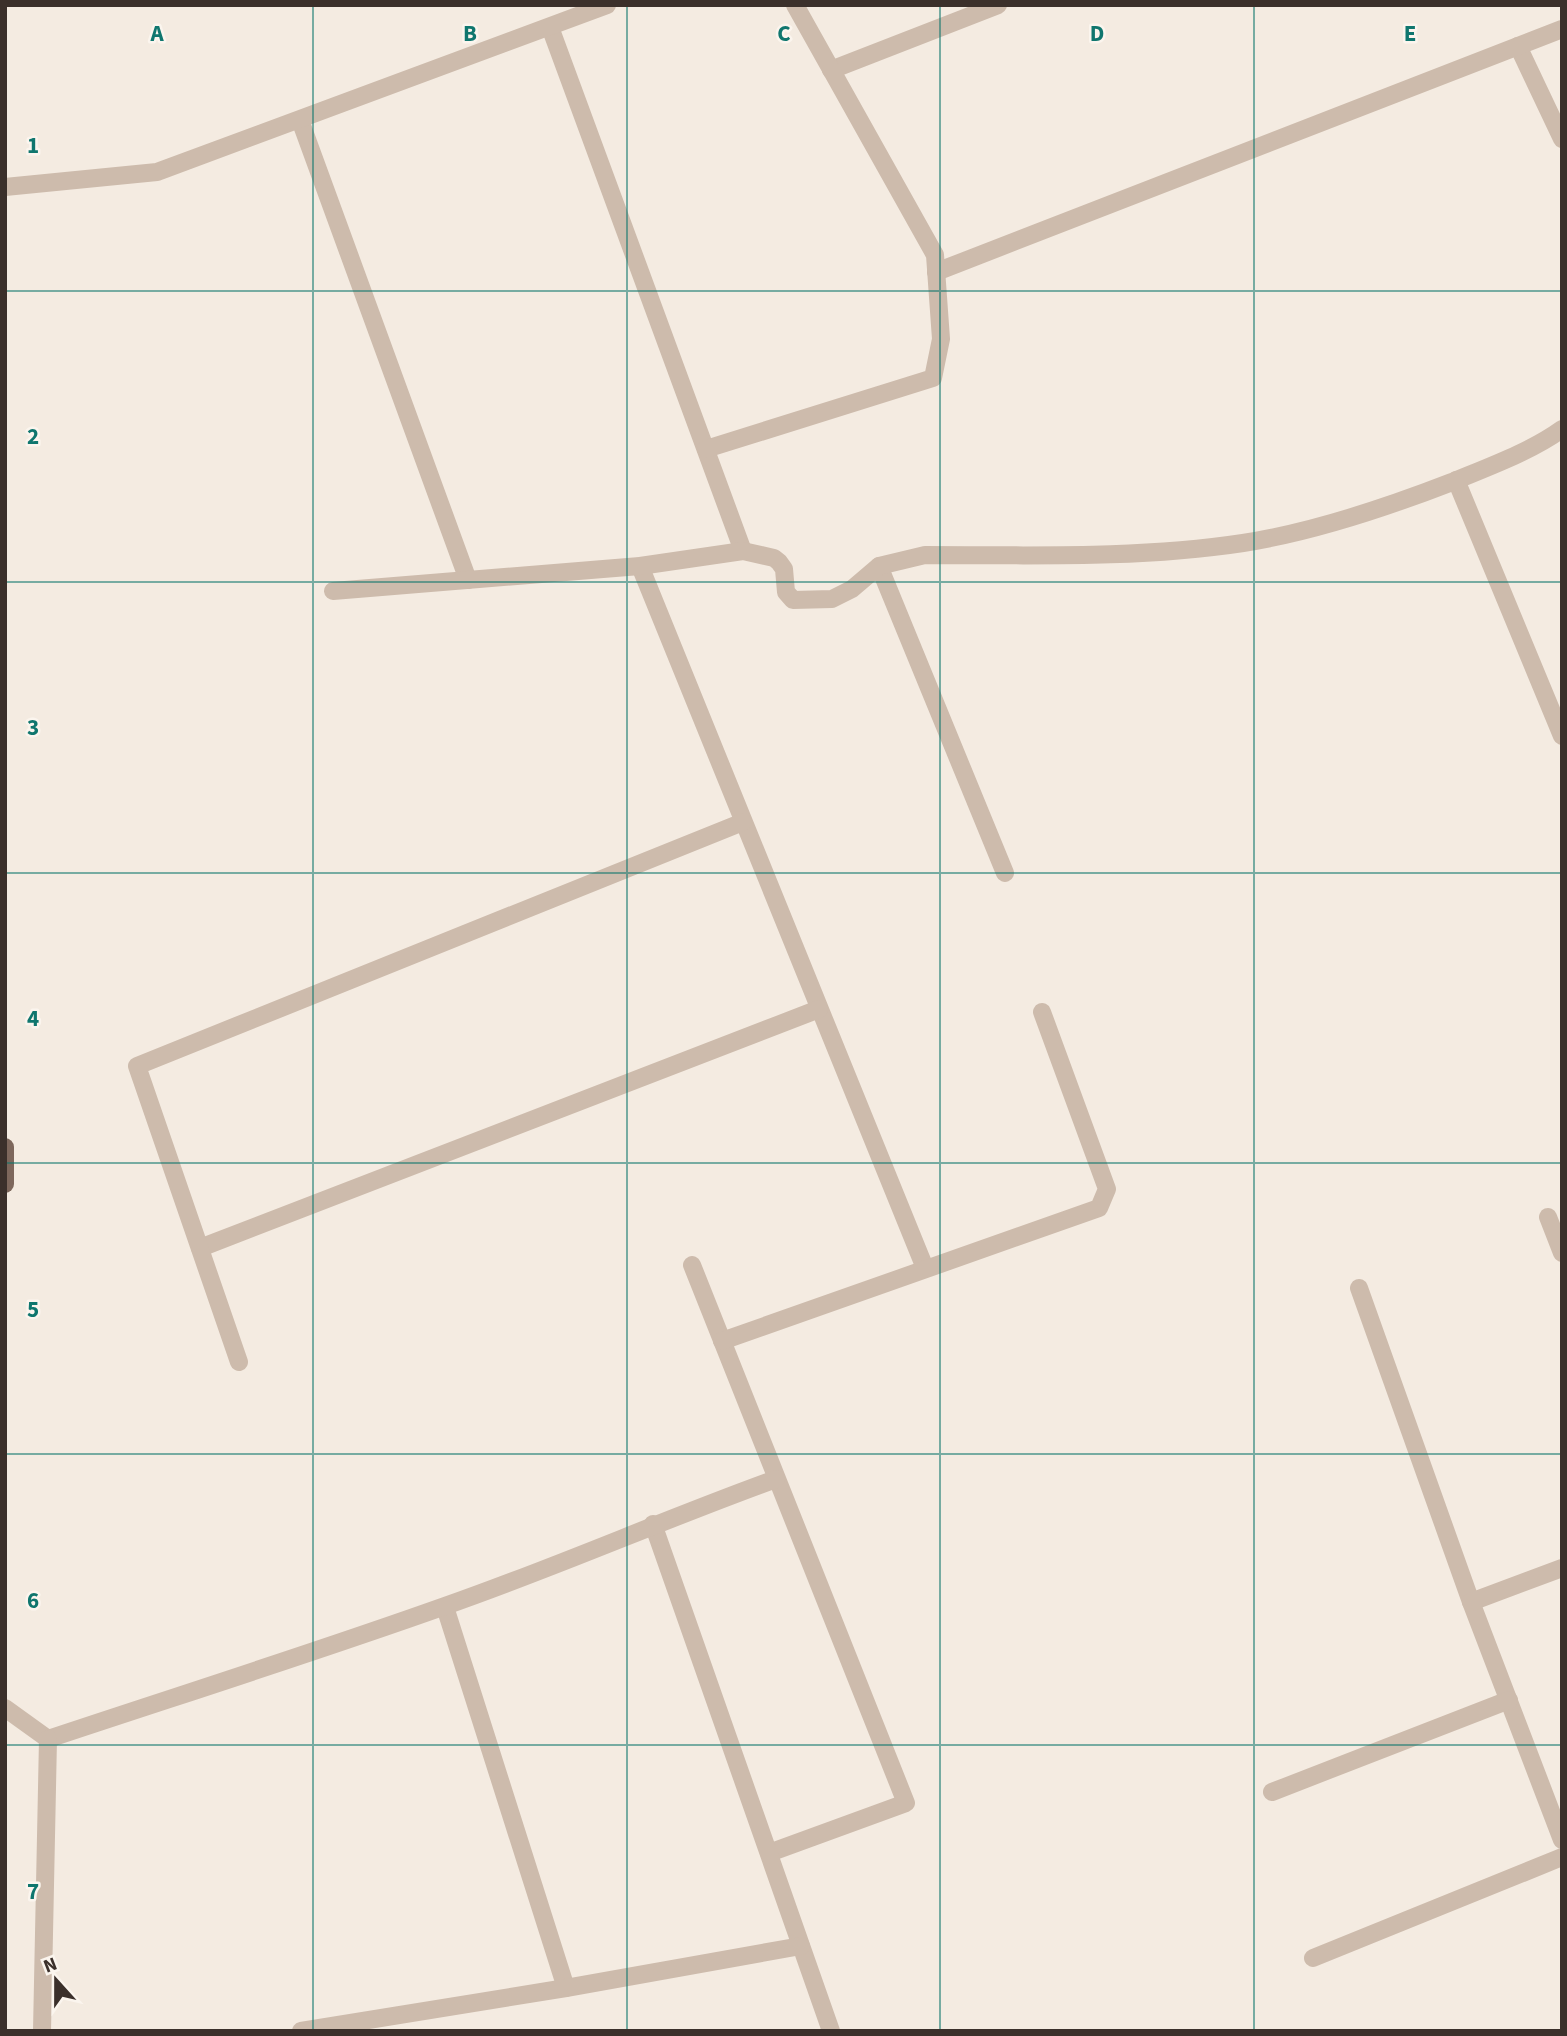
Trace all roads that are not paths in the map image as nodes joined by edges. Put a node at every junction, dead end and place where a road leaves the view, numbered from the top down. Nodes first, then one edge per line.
1 (607, 5) edge
2 (794, 5) edge
3 (998, 5) edge
4 (551, 27) junction
5 (1562, 29) edge
6 (1518, 46) junction
7 (831, 70) junction
8 (300, 120) junction
9 (1562, 139) edge
10 (5, 187) edge
11 (936, 272) junction
12 (1562, 429) edge
13 (706, 449) junction
14 (1456, 480) junction
15 (743, 551) junction
16 (639, 566) junction
17 (879, 566) junction
18 (468, 580) junction
19 (333, 591) dead end
20 (1562, 736) edge
21 (743, 822) junction
22 (1005, 873) dead end
23 (819, 1009) junction
24 (1042, 1012) dead end
25 (5, 1147) edge
26 (5, 1181) edge
27 (1548, 1217) dead end
28 (200, 1248) junction
29 (1562, 1253) edge
30 (692, 1265) dead end
31 (925, 1268) junction
32 (1359, 1287) dead end
33 (722, 1341) junction
34 (239, 1362) dead end
35 (776, 1479) junction
36 (653, 1524) junction
37 (1562, 1568) edge
38 (1471, 1602) junction
39 (445, 1606) junction
40 (1509, 1700) junction
41 (5, 1708) edge
42 (48, 1739) junction
43 (1272, 1792) dead end
44 (1562, 1840) edge
45 (769, 1853) junction
46 (1562, 1857) edge
47 (801, 1946) junction
48 (1313, 1958) dead end
49 (566, 1989) junction
50 (42, 2031) edge
51 (301, 2031) edge
52 (831, 2031) edge

1 - 4 street
2 - 7 street
3 - 7 street
4 - 8 street
4 - 13 street
5 - 6 street
6 - 9 street
6 - 11 street
7 - 11 street
8 - 10 street
8 - 18 street
11 - 13 street
12 - 14 street
13 - 15 street
14 - 17 street
14 - 20 street
15 - 16 street
15 - 17 street
16 - 18 street
16 - 21 street
17 - 22 street
18 - 19 street
21 - 23 street
21 - 28 street
23 - 28 street
23 - 31 street
24 - 31 street
25 - 26 main road
27 - 29 street
28 - 34 street
30 - 33 street
31 - 33 street
32 - 38 street
33 - 35 street
35 - 36 street
35 - 45 street
36 - 39 street
36 - 45 street
37 - 38 street
38 - 40 street
39 - 42 street
39 - 49 street
40 - 43 street
40 - 44 street
41 - 42 street
42 - 50 street
45 - 47 street
46 - 48 street
47 - 49 street
47 - 52 street
49 - 51 street

